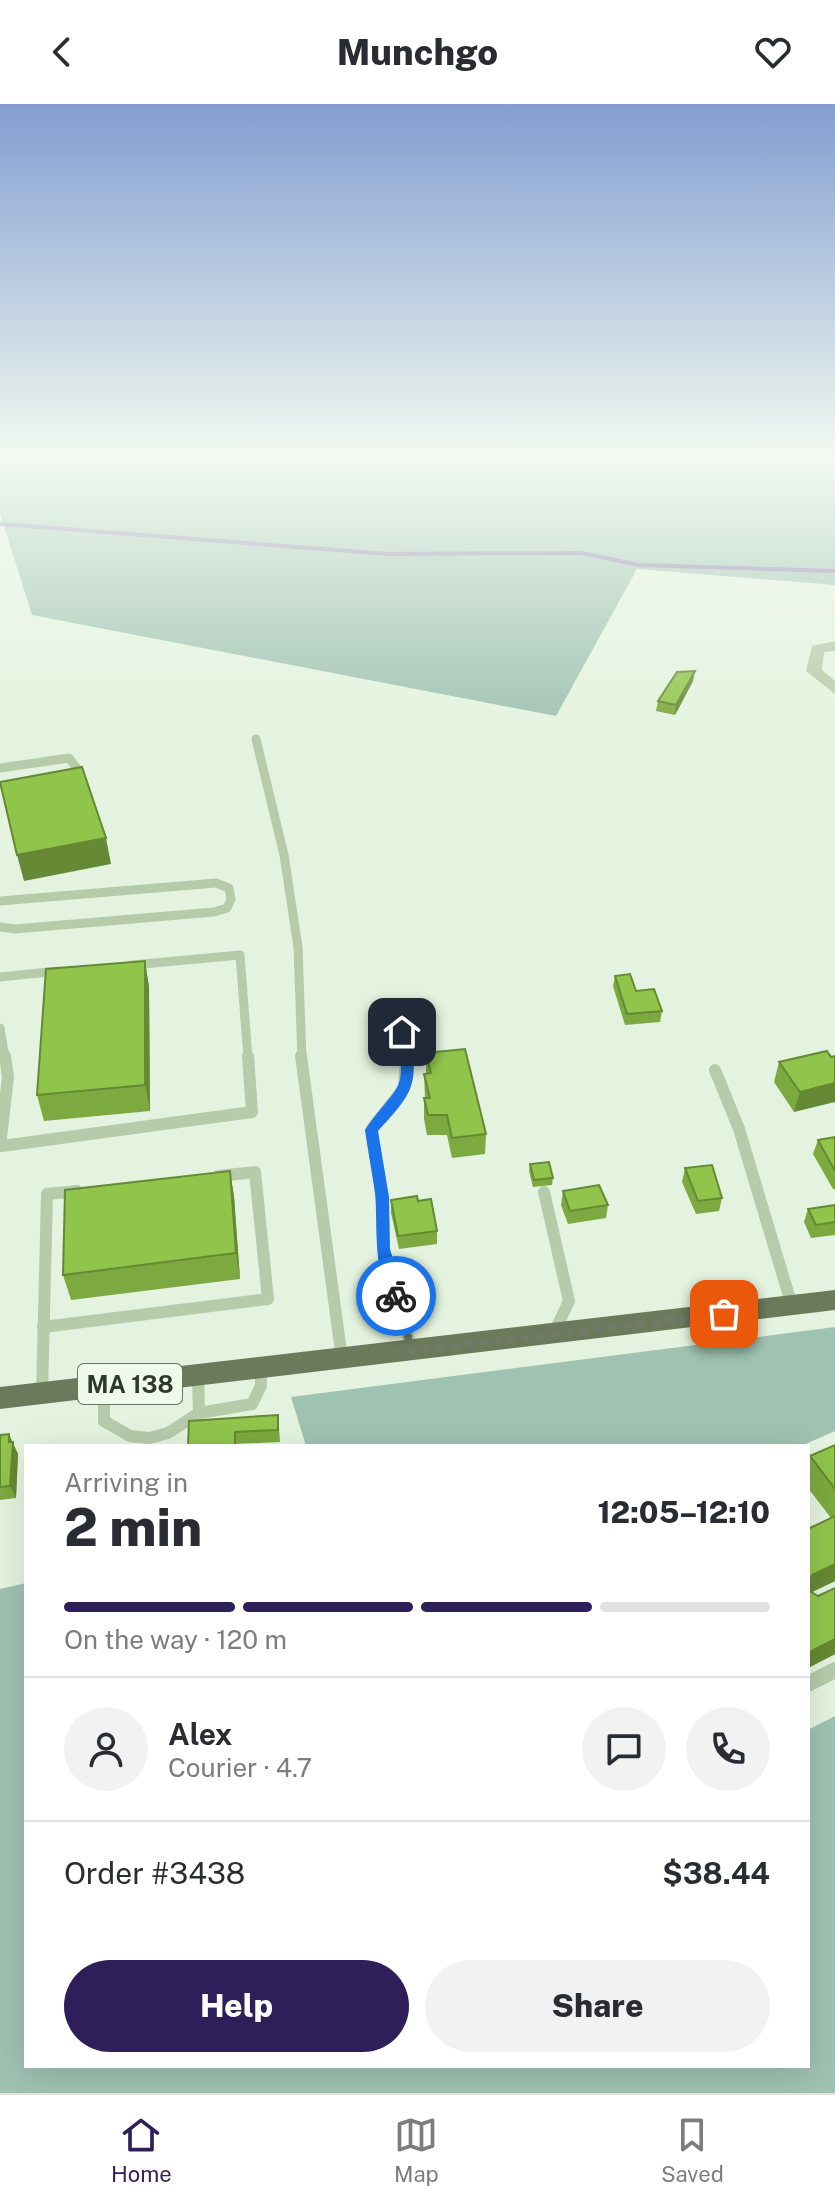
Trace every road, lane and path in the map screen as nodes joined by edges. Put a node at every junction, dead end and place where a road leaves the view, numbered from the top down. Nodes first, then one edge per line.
1 (835, 646) edge
2 (835, 689) edge
3 (256, 739) dead end
4 (0, 768) edge
5 (52, 782) edge
6 (0, 901) edge
7 (0, 927) edge
8 (111, 967) edge
9 (79, 969) edge
10 (0, 977) edge
11 (0, 1028) edge
12 (402, 1032) dead end
13 (715, 1070) dead end
14 (1, 1146) edge
15 (211, 1177) edge
16 (92, 1189) edge
17 (544, 1192) dead end
18 (835, 1300) edge
19 (792, 1306) junction
20 (43, 1327) junction
21 (554, 1334) junction
22 (412, 1351) junction
23 (342, 1359) junction
24 (261, 1369) junction
25 (198, 1376) junction
26 (104, 1387) junction
27 (42, 1393) junction
28 (0, 1398) edge
29 (199, 1413) junction
30 (835, 1670) edge
31 (810, 1683) edge

1 - 2 street
3 - 23 lane
4 - 5 lane
6 - 7 lane
8 - 14 lane
9 - 10 lane
11 - 14 lane
12 - 22 lane
13 - 19 lane
15 - 20 lane
16 - 20 lane
17 - 21 lane
18 - 19 main road, MA 138
19 - 21 main road, MA 138
20 - 27 lane
21 - 22 main road, MA 138
22 - 23 main road, MA 138
23 - 24 main road, MA 138
24 - 25 main road, MA 138
24 - 29 lane
25 - 26 main road, MA 138
25 - 29 lane
26 - 27 main road, MA 138
26 - 29 lane
27 - 28 main road, MA 138
30 - 31 lane

